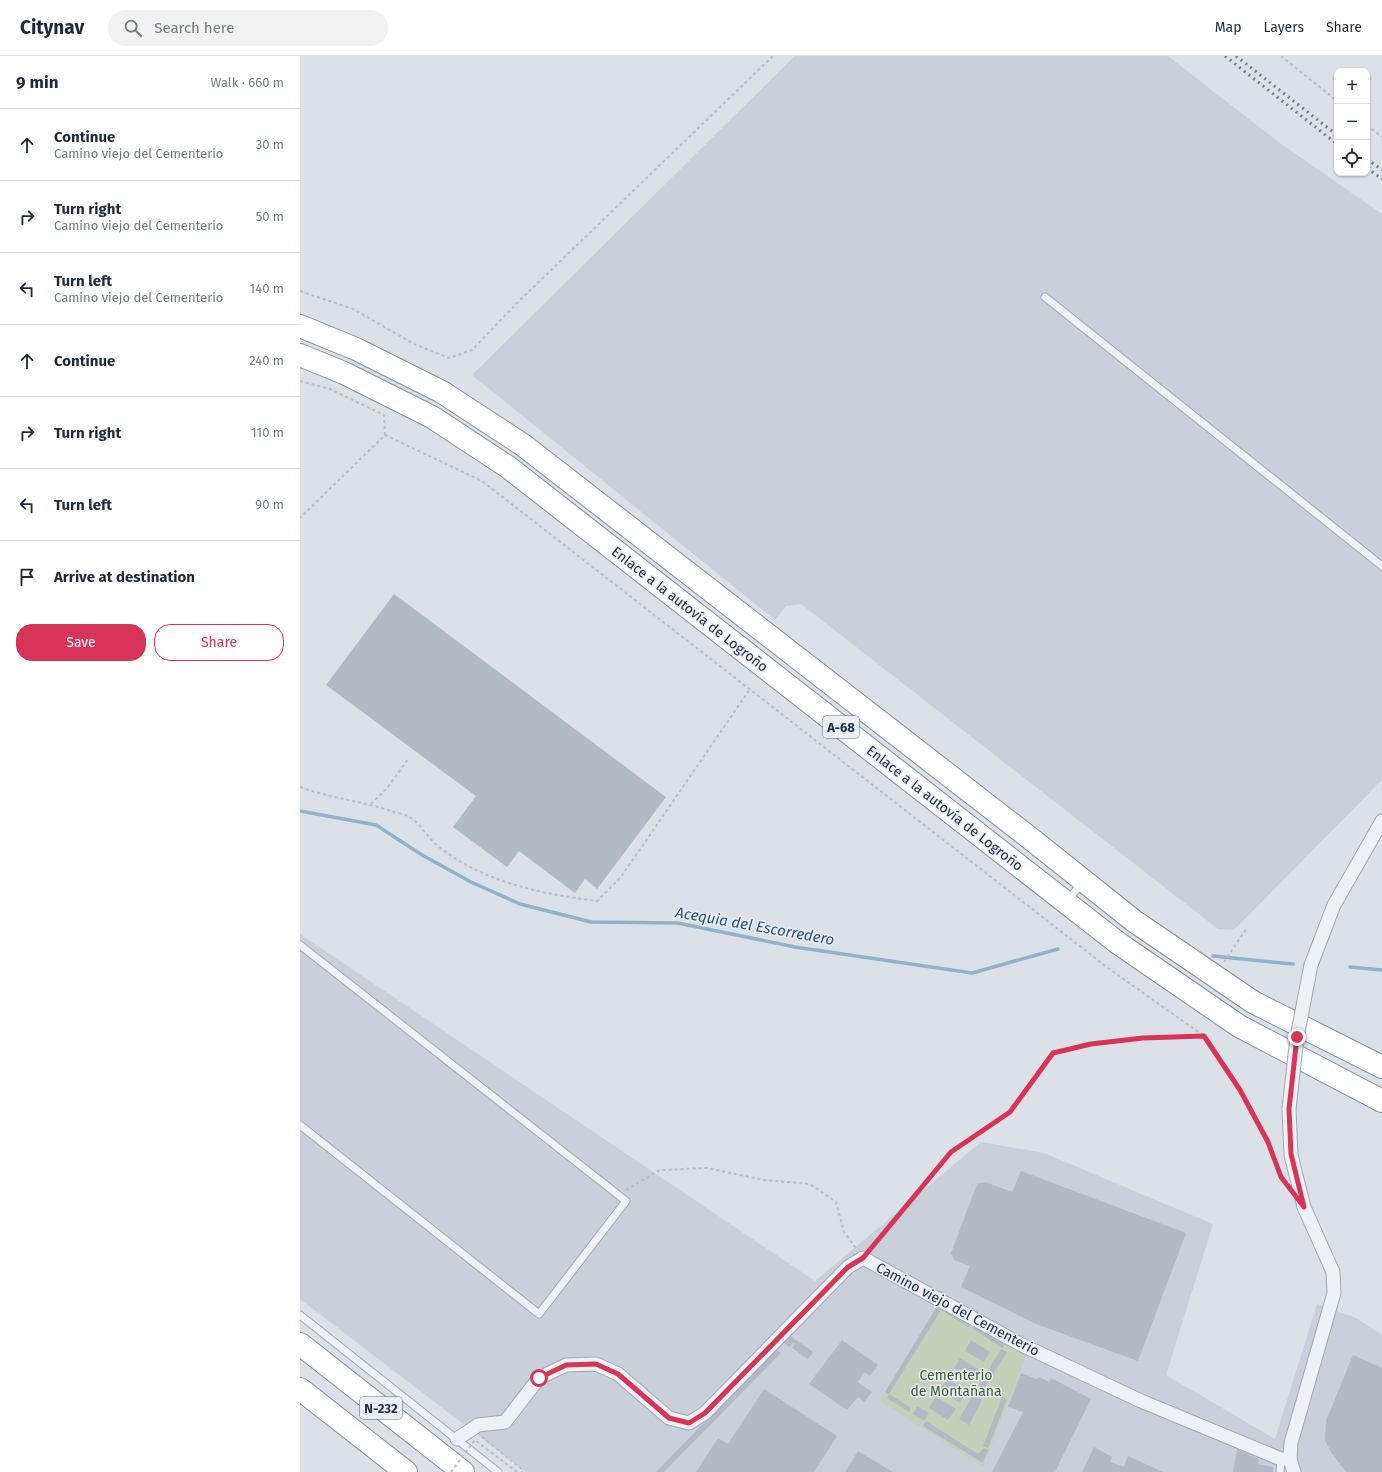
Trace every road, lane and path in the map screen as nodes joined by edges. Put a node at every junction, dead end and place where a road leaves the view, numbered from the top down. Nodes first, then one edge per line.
1 (773, 56) edge
2 (1281, 56) edge
3 (1334, 99) edge
4 (1370, 128) edge
5 (1382, 137) edge
6 (300, 291) edge
7 (1045, 297) dead end
8 (300, 326) edge
9 (300, 355) edge
10 (300, 380) edge
11 (385, 435) junction
12 (300, 518) edge
13 (1382, 566) edge
14 (750, 689) junction
15 (408, 759) dead end
16 (300, 787) edge
17 (371, 804) junction
18 (1382, 821) edge
19 (1084, 881) junction
20 (1066, 902) junction
21 (1247, 928) dead end
22 (300, 945) edge
23 (1223, 962) dead end
24 (1204, 1036) junction
25 (1382, 1067) edge
26 (1382, 1101) edge
27 (300, 1126) edge
28 (1286, 1183) dead end
29 (618, 1194) junction
30 (863, 1258) junction
31 (300, 1315) edge
32 (300, 1344) edge
33 (300, 1389) edge
34 (479, 1436) dead end
35 (457, 1439) junction
36 (1286, 1466) edge
37 (406, 1472) edge
38 (451, 1472) edge
39 (463, 1472) edge
40 (498, 1472) edge
41 (517, 1472) edge
42 (522, 1472) edge

1 - 6 path
2 - 3 path
4 - 5 path
7 - 13 lane
8 - 19 highway, Enlace a la autovía de Logroño / A-68
9 - 20 highway, Enlace a la autovía de Logroño / A-68
10 - 11 path
11 - 12 path
11 - 14 path
14 - 17 path
14 - 24 path
15 - 17 path
16 - 17 path
18 - 36 street, bridge
19 - 20 lane
19 - 25 highway, Enlace a la autovía de Logroño / A-68
20 - 26 highway, Enlace a la autovía de Logroño / A-68
21 - 23 path
22 - 29 lane
24 - 28 path
24 - 30 path
27 - 29 lane
29 - 30 path
30 - 35 street, Camino viejo del Cementerio
30 - 36 street, Camino viejo del Cementerio
31 - 35 lane
32 - 39 highway, N-232
33 - 37 highway, N-232
34 - 42 path
35 - 40 lane
38 - 41 path, bridge

